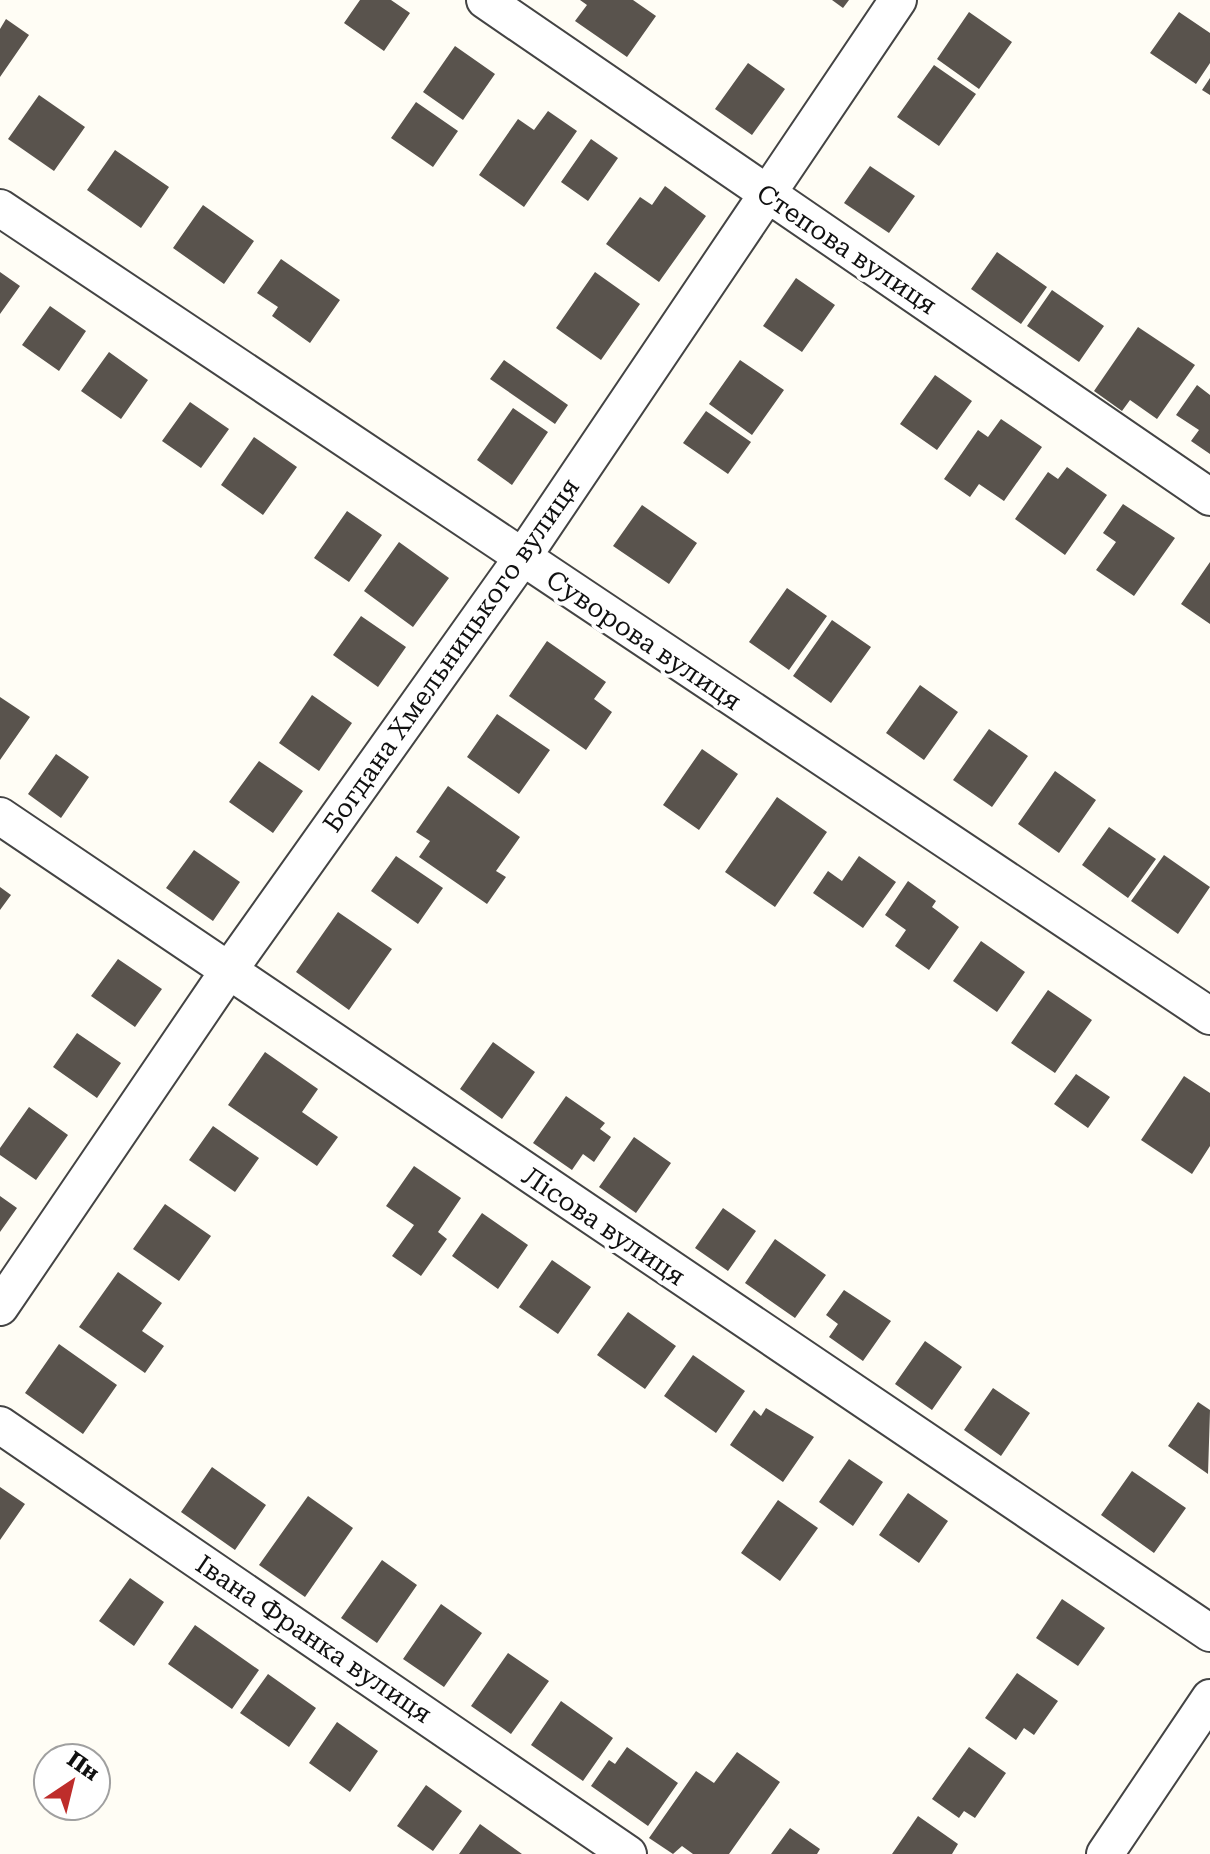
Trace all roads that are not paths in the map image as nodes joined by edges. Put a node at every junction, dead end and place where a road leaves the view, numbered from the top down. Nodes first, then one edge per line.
1 (485, 0) edge
2 (898, 0) edge
3 (765, 194) junction
4 (0, 208) edge
5 (1210, 497) edge
6 (522, 558) junction
7 (0, 816) edge
8 (227, 973) junction
9 (1210, 1016) edge
10 (0, 1307) edge
11 (0, 1425) edge
12 (1210, 1633) edge
13 (1210, 1698) edge
14 (628, 1854) edge
15 (1105, 1854) edge

1 - 3 street, Степова вулиця
2 - 3 street, Богдана Хмельницького вулиця
3 - 5 street, Степова вулиця
3 - 6 street, Богдана Хмельницького вулиця
4 - 6 street, Суворова вулиця
6 - 8 street, Богдана Хмельницького вулиця
6 - 9 street, Суворова вулиця
7 - 8 street, Лісова вулиця
8 - 10 street, Богдана Хмельницького вулиця
8 - 12 street, Лісова вулиця
11 - 14 street, Івана Франка вулиця
13 - 15 street

